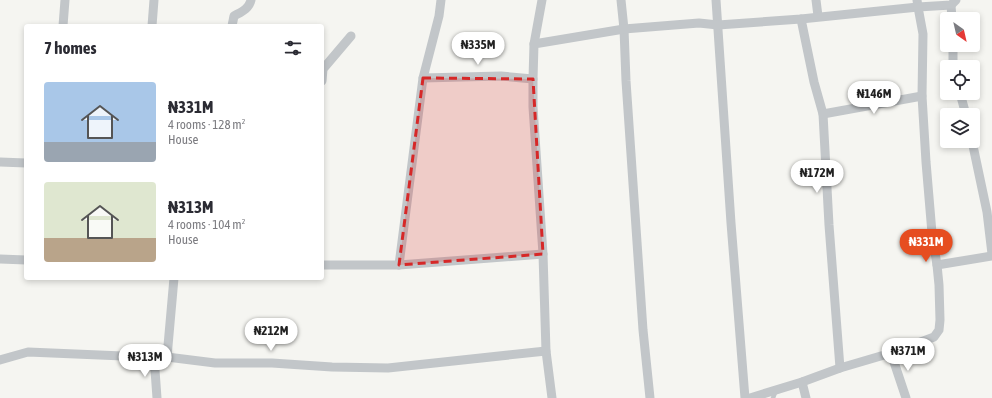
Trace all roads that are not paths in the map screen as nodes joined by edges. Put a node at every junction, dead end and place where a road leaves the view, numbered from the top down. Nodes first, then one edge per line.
1 (65, 0) edge
2 (154, 0) edge
3 (251, 0) edge
4 (441, 0) edge
5 (542, 0) edge
6 (621, 0) edge
7 (716, 0) edge
8 (816, 0) edge
9 (918, 3) edge
10 (954, 3) edge
11 (818, 16) junction
12 (801, 19) junction
13 (63, 24) edge
14 (152, 24) edge
15 (232, 24) edge
16 (718, 25) junction
17 (624, 29) junction
18 (351, 36) dead end
19 (534, 44) junction
20 (324, 68) edge
21 (423, 78) junction
22 (533, 79) junction
23 (922, 96) junction
24 (823, 114) junction
25 (974, 148) edge
26 (0, 162) edge
27 (24, 163) edge
28 (543, 254) junction
29 (992, 255) edge
30 (0, 259) edge
31 (24, 260) edge
32 (937, 264) junction
33 (324, 265) edge
34 (399, 265) junction
35 (174, 280) edge
36 (546, 351) junction
37 (891, 353) junction
38 (154, 356) junction
39 (168, 357) junction
40 (0, 360) edge
41 (840, 368) junction
42 (802, 382) junction
43 (775, 394) edge
44 (157, 398) edge
45 (552, 398) edge
46 (650, 398) edge
47 (745, 398) edge
48 (750, 398) edge
49 (806, 398) edge
50 (906, 398) edge

1 - 13 street
2 - 14 street
3 - 15 street
4 - 21 street
5 - 19 street
6 - 17 street
7 - 16 street
8 - 11 street
9 - 10 street
9 - 11 street
9 - 23 street
11 - 12 street
12 - 16 street
12 - 24 street
16 - 17 street
16 - 47 street
17 - 19 street
17 - 46 street
18 - 20 street
19 - 22 street
21 - 22 street
21 - 34 street
22 - 28 street
23 - 24 street
23 - 32 street
24 - 41 street
25 - 29 street
26 - 27 street
28 - 34 street
28 - 36 street
29 - 32 street
30 - 31 street
32 - 37 street
33 - 34 street
35 - 39 street
36 - 39 street
36 - 45 street
37 - 41 street
37 - 50 street
38 - 39 street
38 - 40 street
38 - 44 street
41 - 42 street
42 - 43 street
42 - 49 street
43 - 48 street

